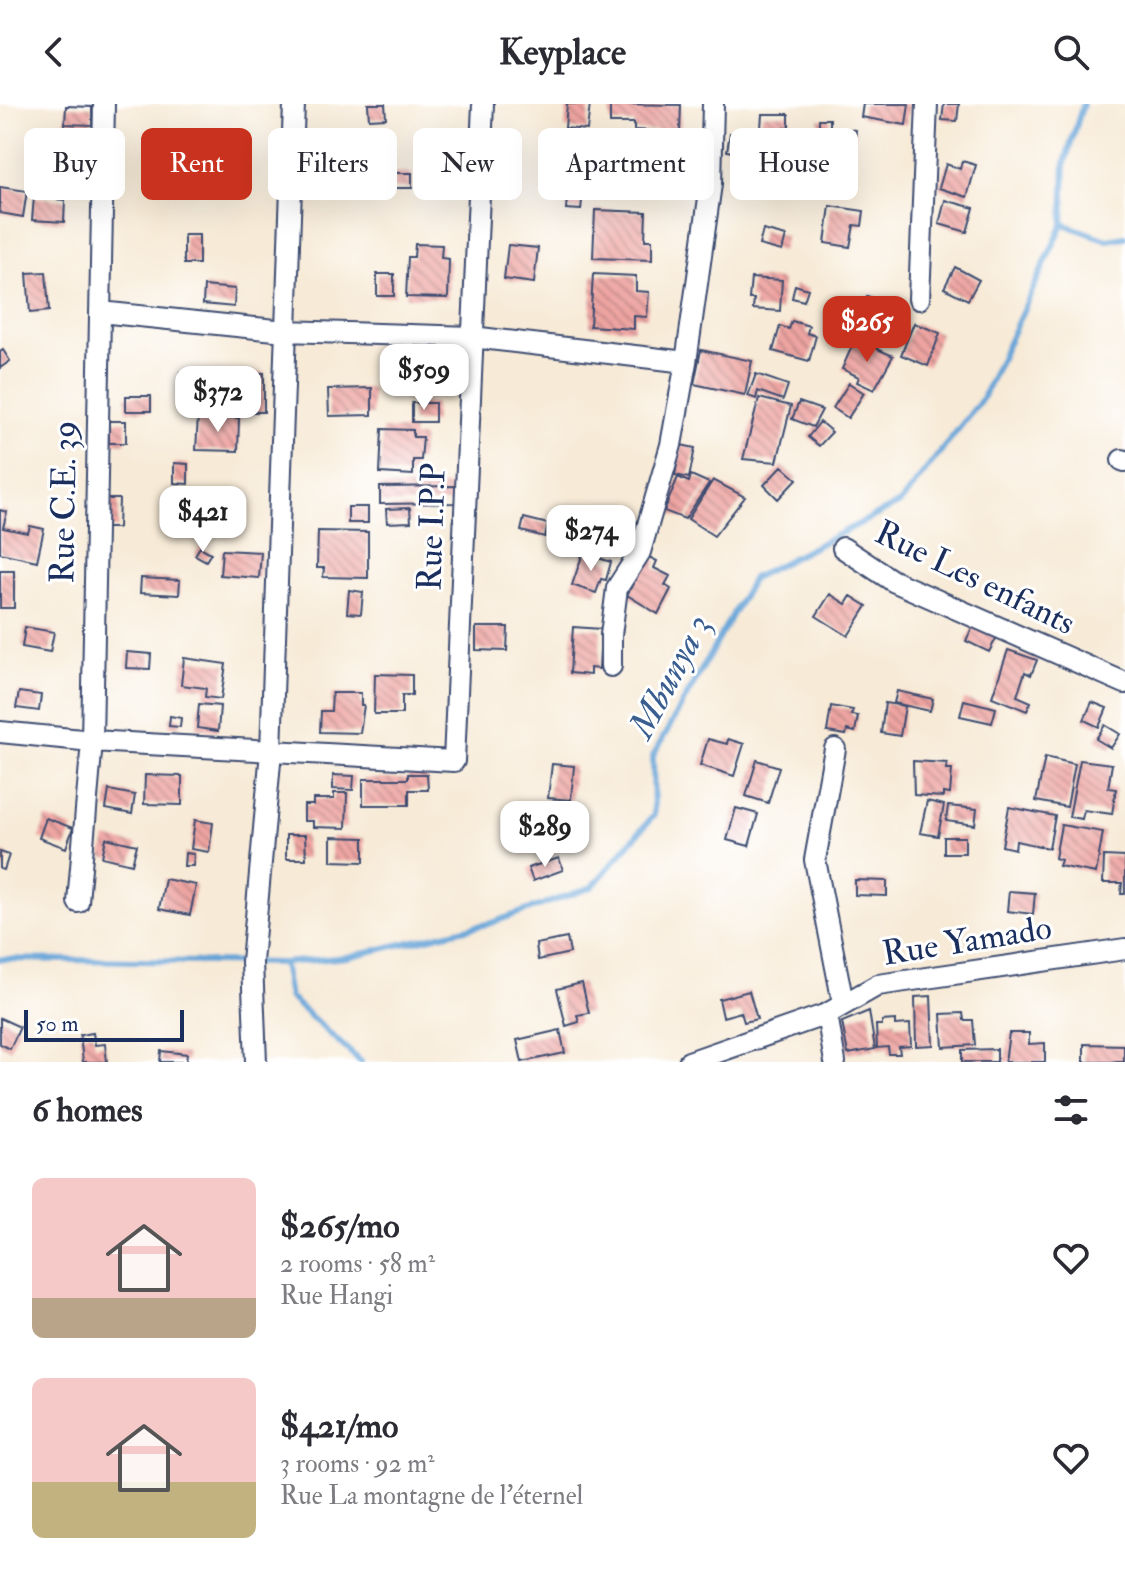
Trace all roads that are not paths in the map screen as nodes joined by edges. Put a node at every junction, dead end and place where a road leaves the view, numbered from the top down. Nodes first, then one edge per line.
1 (104, 104) edge
2 (294, 104) edge
3 (483, 104) edge
4 (713, 104) edge
5 (927, 104) edge
6 (919, 299) dead end
7 (100, 312) junction
8 (285, 331) junction
9 (472, 337) junction
10 (686, 362) junction
11 (843, 548) dead end
12 (611, 666) dead end
13 (1125, 683) edge
14 (0, 732) edge
15 (92, 741) junction
16 (835, 749) dead end
17 (271, 751) junction
18 (78, 902) dead end
19 (1125, 949) edge
20 (835, 1008) junction
21 (256, 1062) edge
22 (689, 1062) edge
23 (835, 1062) edge

1 - 7 street, Rue C.E. 39
2 - 8 street
3 - 9 street, Rue I.P.P
4 - 10 street
5 - 6 street
7 - 8 street
7 - 15 street, Rue C.E. 39
8 - 9 street
8 - 17 street
9 - 10 street
9 - 17 street, Rue I.P.P
10 - 12 street
11 - 13 street, Rue Les enfants
14 - 15 street
15 - 17 street
15 - 18 street, Rue C.E. 39
16 - 20 street
17 - 21 street
19 - 20 street, Rue Yamado
20 - 22 street, Rue Yamado
20 - 23 street

